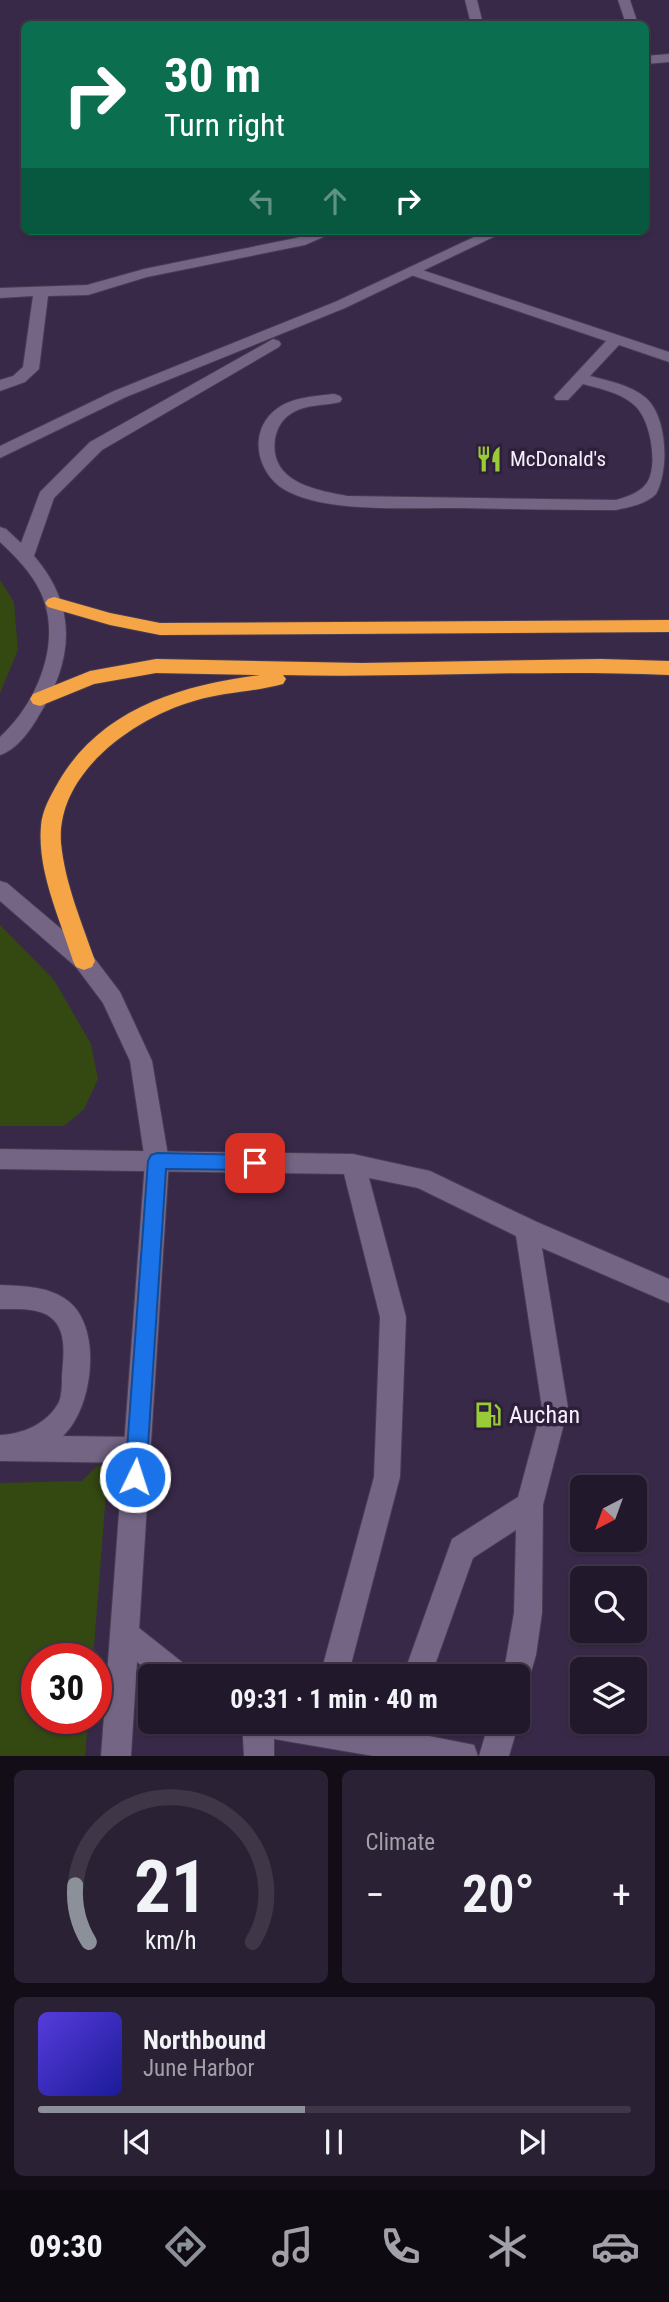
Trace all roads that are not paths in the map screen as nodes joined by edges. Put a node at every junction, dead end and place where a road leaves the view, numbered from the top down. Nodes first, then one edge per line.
1 (471, 0) edge
2 (624, 0) edge
3 (476, 21) edge
4 (631, 21) edge
5 (669, 58) edge
6 (649, 60) edge
7 (319, 235) edge
8 (490, 235) edge
9 (413, 271) junction
10 (41, 292) junction
11 (0, 293) edge
12 (340, 305) junction
13 (615, 340) junction
14 (669, 357) edge
15 (579, 378) junction
16 (0, 386) edge
17 (562, 397) dead end
18 (334, 399) dead end
19 (0, 453) edge
20 (0, 533) edge
21 (26, 555) junction
22 (54, 603) junction
23 (669, 626) edge
24 (669, 669) edge
25 (362, 670) junction
26 (40, 699) junction
27 (0, 748) edge
28 (0, 889) edge
29 (84, 961) junction
30 (0, 1159) edge
31 (157, 1161) junction
32 (354, 1164) junction
33 (528, 1230) junction
34 (669, 1291) edge
35 (0, 1297) edge
36 (5, 1448) edge
37 (137, 1450) junction
38 (529, 1505) junction
39 (124, 1634) junction
40 (162, 1664) edge
41 (337, 1664) edge
42 (421, 1664) edge
43 (520, 1664) edge
44 (258, 1734) edge
45 (410, 1734) edge
46 (501, 1734) edge
47 (116, 1756) edge
48 (259, 1756) edge
49 (463, 1756) edge
50 (495, 1756) edge

1 - 3 street
2 - 4 street
5 - 6 street
7 - 10 street
8 - 9 street
9 - 12 street
9 - 13 street
10 - 11 street
10 - 16 street
12 - 19 street
12 - 21 street
13 - 14 street
13 - 15 street
15 - 17 street
15 - 18 street
20 - 21 street
21 - 22 street
22 - 23 highway
22 - 26 street
24 - 25 highway
25 - 26 highway
25 - 29 highway
26 - 27 street
28 - 29 street
29 - 31 street
30 - 31 street
31 - 32 street
31 - 37 street
32 - 33 street
32 - 41 street
33 - 34 street
33 - 38 street
35 - 36 street
36 - 37 street
37 - 39 street
38 - 42 street
38 - 43 street
39 - 40 street
39 - 47 street
44 - 48 street
45 - 49 street
46 - 50 street

